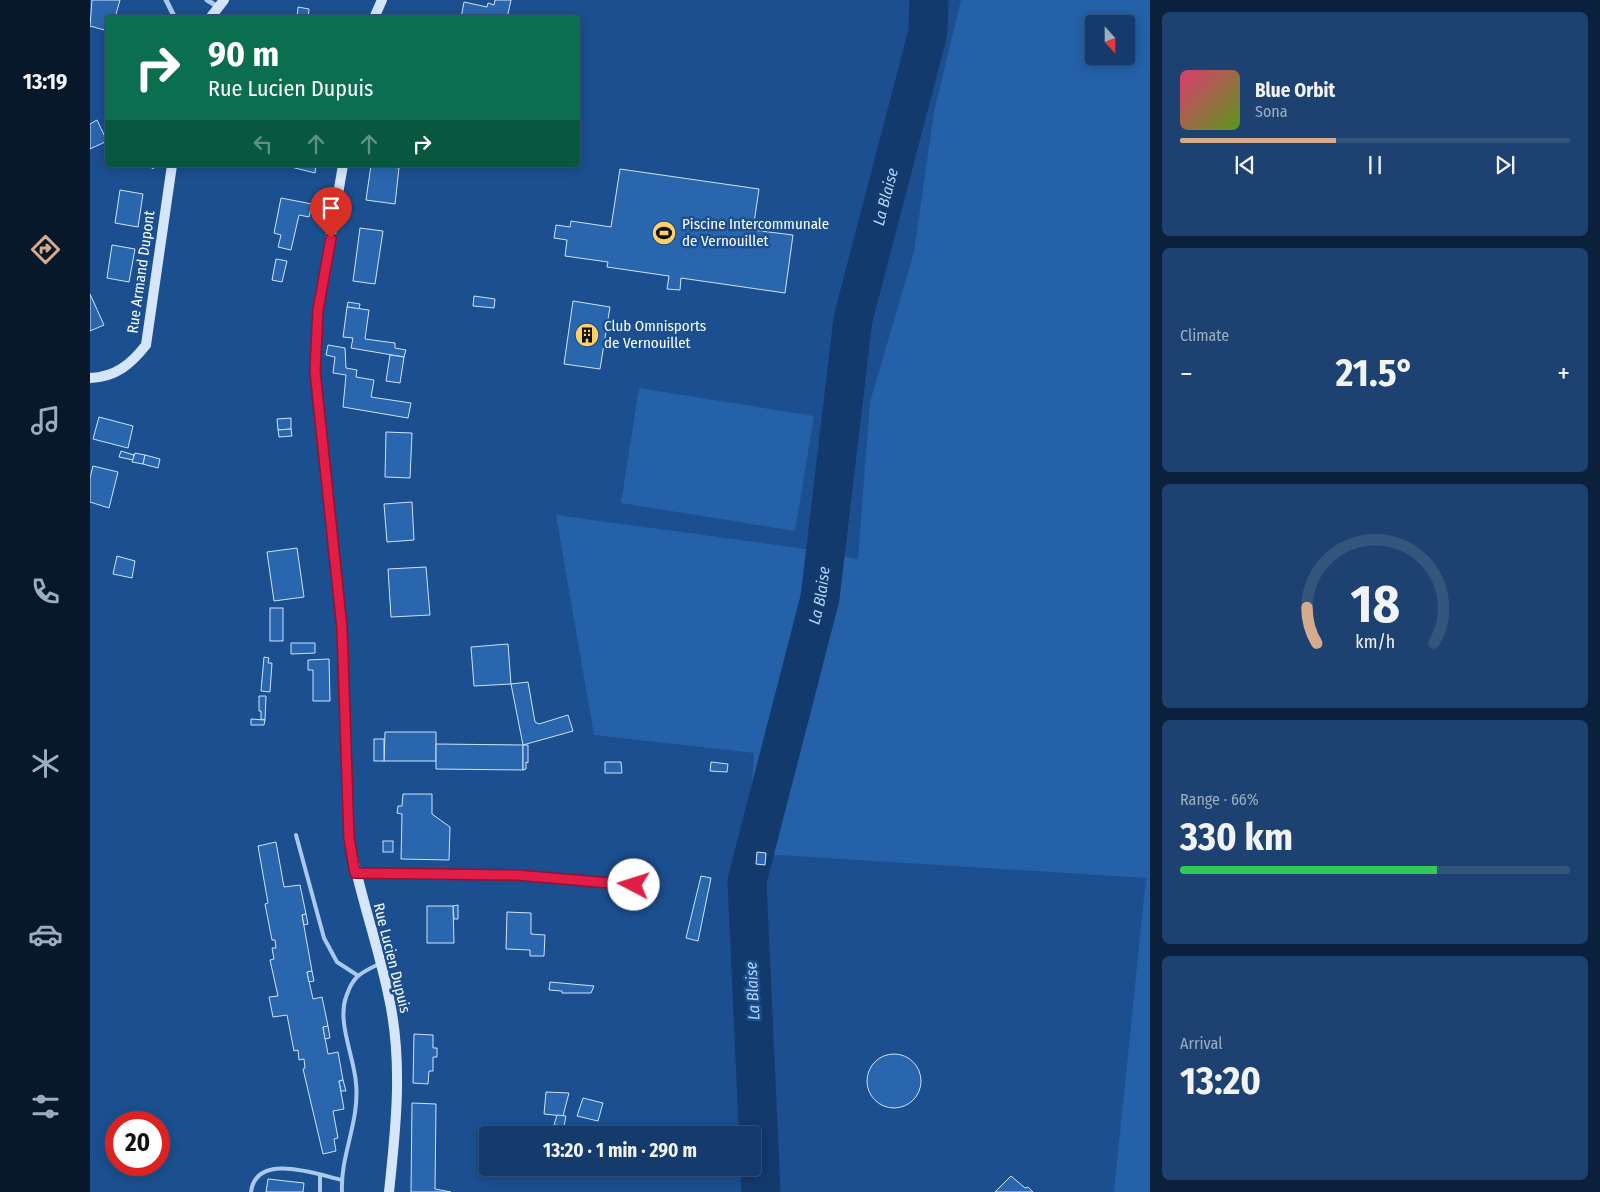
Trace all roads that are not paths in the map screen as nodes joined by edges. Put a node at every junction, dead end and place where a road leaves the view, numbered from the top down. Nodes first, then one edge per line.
1 (166, 0) edge
2 (207, 0) edge
3 (382, 0) edge
4 (221, 3) edge
5 (174, 15) edge
6 (212, 15) edge
7 (375, 15) edge
8 (172, 167) edge
9 (343, 167) edge
10 (90, 378) edge
11 (296, 835) dead end
12 (355, 873) junction
13 (634, 885) dead end
14 (380, 964) junction
15 (357, 975) junction
16 (320, 1175) junction
17 (342, 1180) junction
18 (251, 1192) edge
19 (320, 1192) edge
20 (342, 1192) edge
21 (389, 1192) edge

1 - 5 street
2 - 4 street
3 - 7 street
4 - 6 street
8 - 10 street, Rue Armand Dupont
9 - 12 street, Rue Lucien Dupuis
11 - 15 lane
12 - 13 lane
12 - 14 street, Rue Lucien Dupuis
14 - 15 lane
14 - 21 street, Rue Lucien Dupuis
15 - 17 lane
16 - 17 lane
16 - 18 lane
16 - 19 lane
17 - 20 lane

